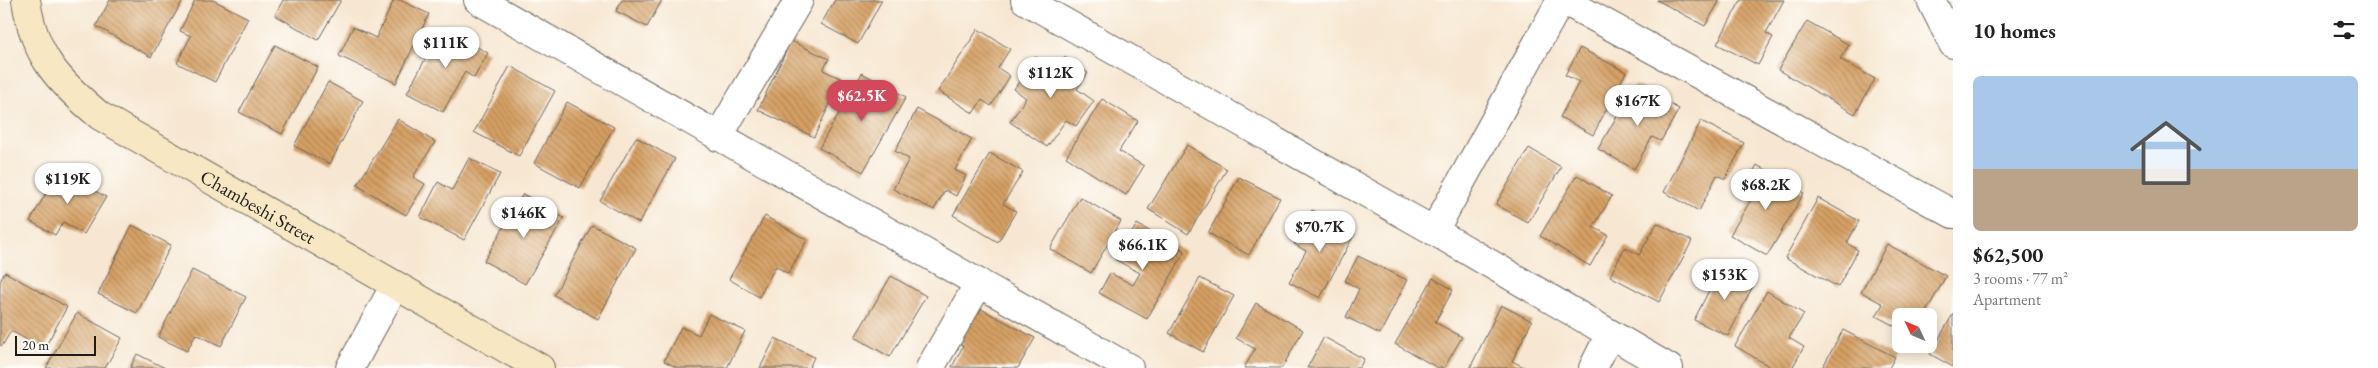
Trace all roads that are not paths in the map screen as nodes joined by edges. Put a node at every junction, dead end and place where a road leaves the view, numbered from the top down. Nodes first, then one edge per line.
1 (26, 0) edge
2 (478, 0) edge
3 (799, 0) edge
4 (1024, 0) edge
5 (1562, 0) edge
6 (1932, 0) edge
7 (1953, 44) edge
8 (718, 136) junction
9 (1953, 214) edge
10 (1434, 231) junction
11 (979, 283) junction
12 (395, 285) junction
13 (1610, 334) junction
14 (350, 368) edge
15 (540, 368) edge
16 (930, 368) edge
17 (1129, 368) edge
18 (1593, 368) edge
19 (1668, 368) edge

1 - 12 street, Chambeshi Street
2 - 8 street
3 - 8 street
4 - 10 street
5 - 9 street
5 - 10 street
6 - 7 street
8 - 11 street
10 - 13 street
11 - 16 street
11 - 17 street
12 - 14 street
12 - 15 street, Chambeshi Street
13 - 18 street
13 - 19 street

